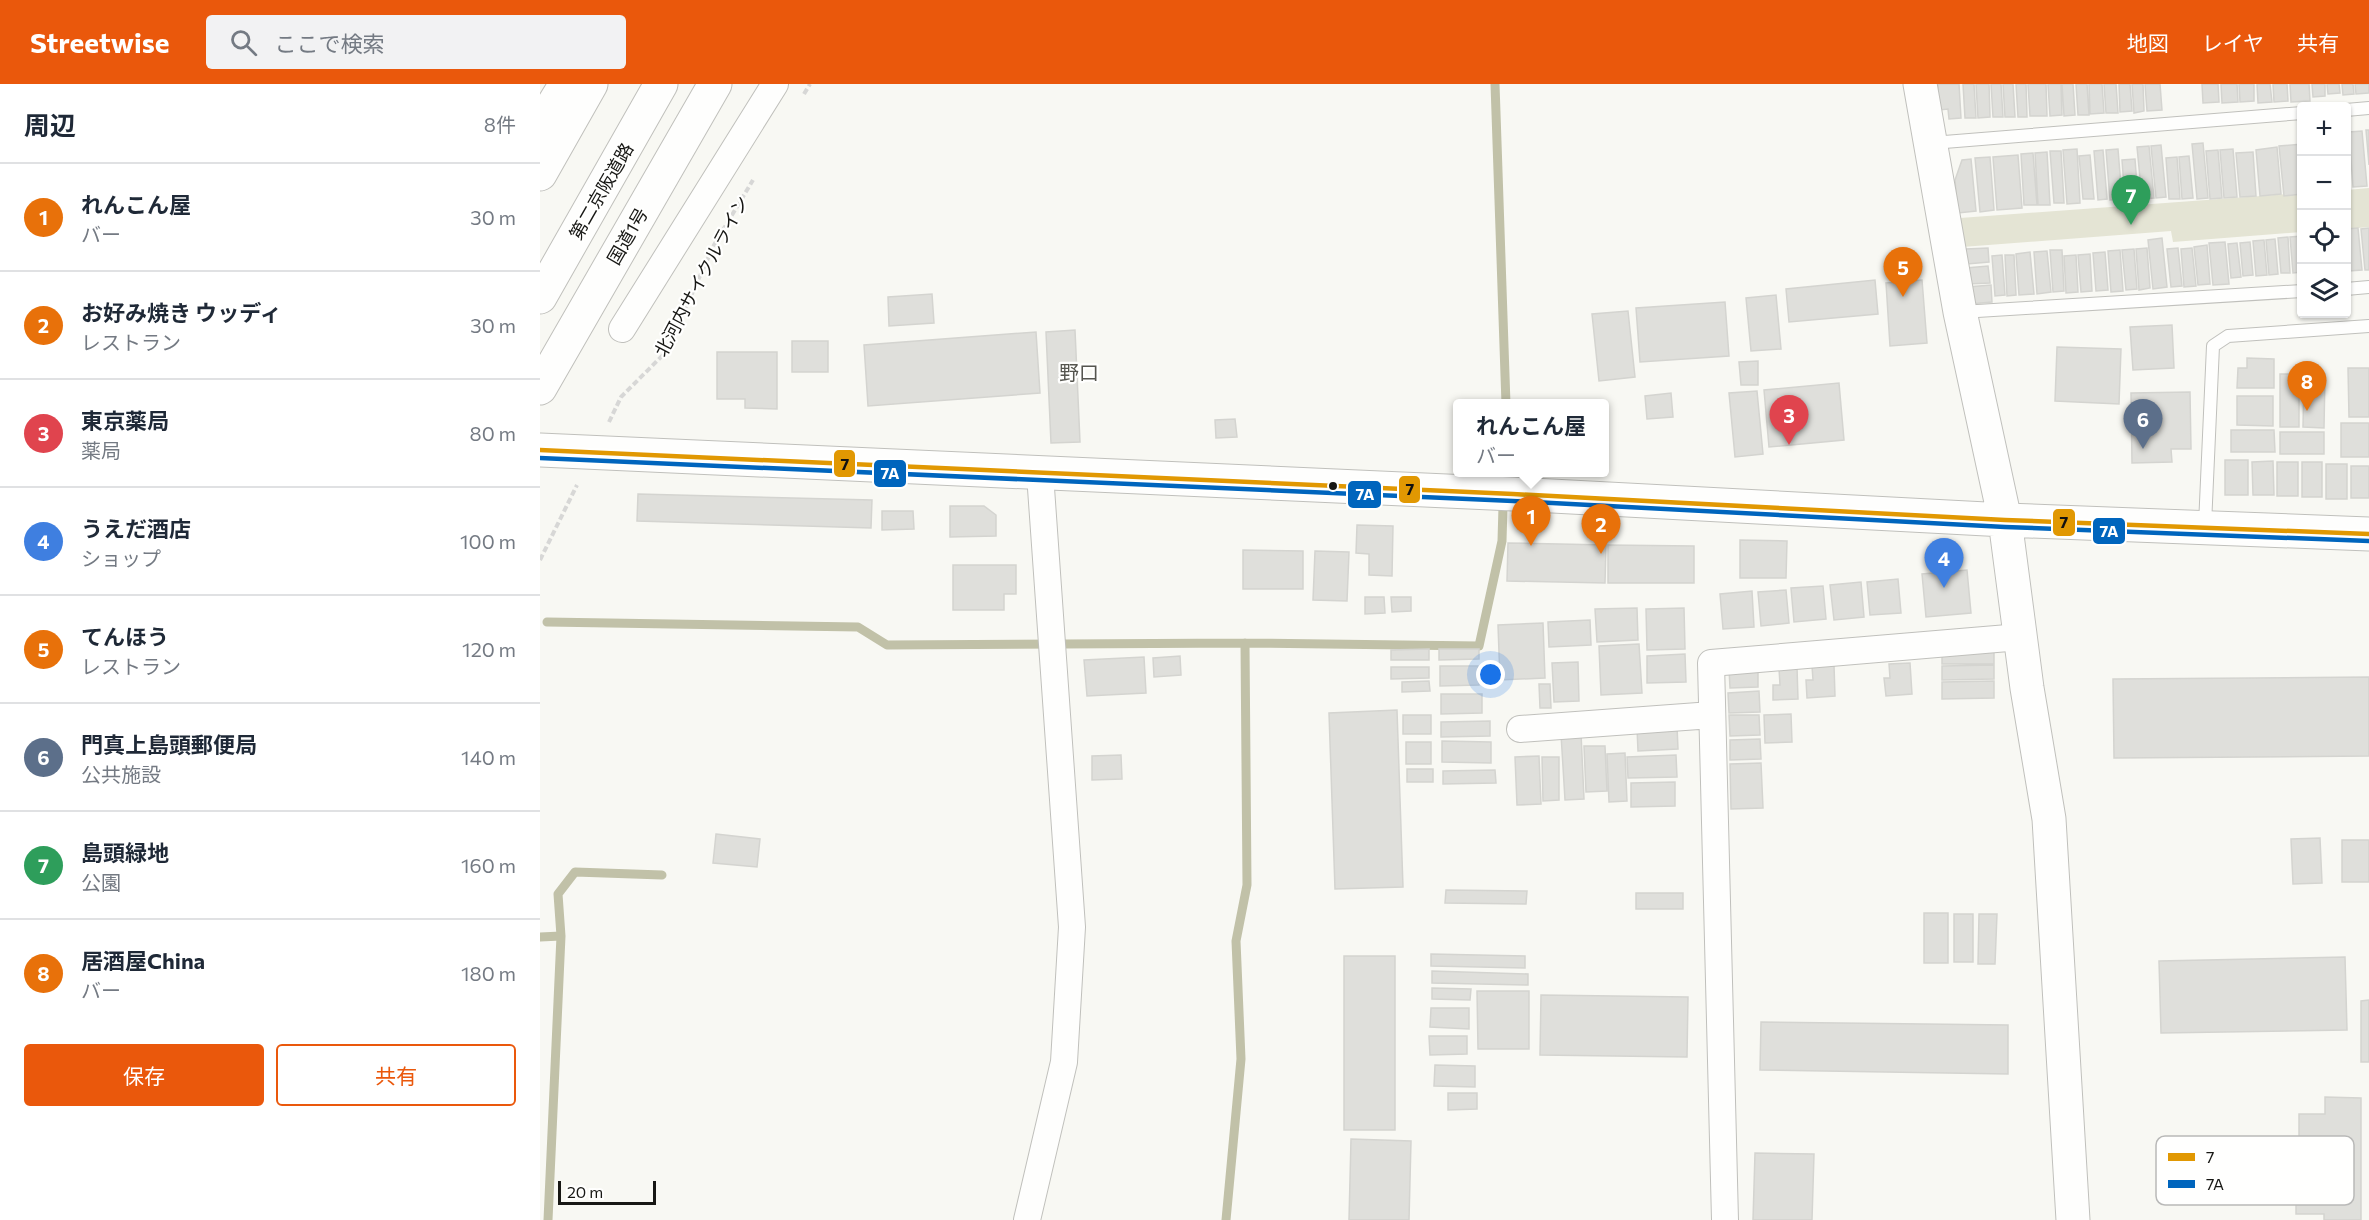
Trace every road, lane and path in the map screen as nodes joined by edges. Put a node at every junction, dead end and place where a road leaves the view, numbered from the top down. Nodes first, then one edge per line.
1 (566, 84) edge
2 (591, 84) edge
3 (661, 84) edge
4 (715, 84) edge
5 (775, 84) edge
6 (810, 84) edge
7 (1920, 84) edge
8 (798, 104) dead end
9 (2369, 108) edge
10 (2351, 110) edge
11 (2297, 113) edge
12 (540, 126) edge
13 (1930, 143) junction
14 (540, 174) edge
15 (756, 174) dead end
16 (2369, 287) edge
17 (2351, 289) edge
18 (2297, 291) edge
19 (540, 297) edge
20 (1960, 312) junction
21 (2369, 326) edge
22 (622, 329) dead end
23 (540, 388) edge
24 (605, 429) dead end
25 (540, 450) edge
26 (1040, 474) junction
27 (579, 482) dead end
28 (2005, 520) junction
29 (2205, 526) junction
30 (2369, 534) edge
31 (540, 560) edge
32 (2020, 637) junction
33 (1712, 715) junction
34 (1520, 729) dead end
35 (1027, 1220) edge
36 (1725, 1220) edge
37 (2073, 1220) edge

1 - 12 main road
2 - 14 main road
3 - 19 main road, 第二京阪道路
4 - 23 main road, 国道1号
5 - 22 street
6 - 8 path
7 - 13 main road
9 - 10 lane
11 - 13 lane
13 - 20 main road
15 - 24 path, 北河内サイクルライン
16 - 17 lane
18 - 20 lane
20 - 28 main road
21 - 29 lane
25 - 26 main road
26 - 28 main road
26 - 35 street
27 - 31 path
28 - 29 main road
28 - 32 main road
29 - 30 main road
32 - 33 street
32 - 37 main road
33 - 34 street
33 - 36 street

